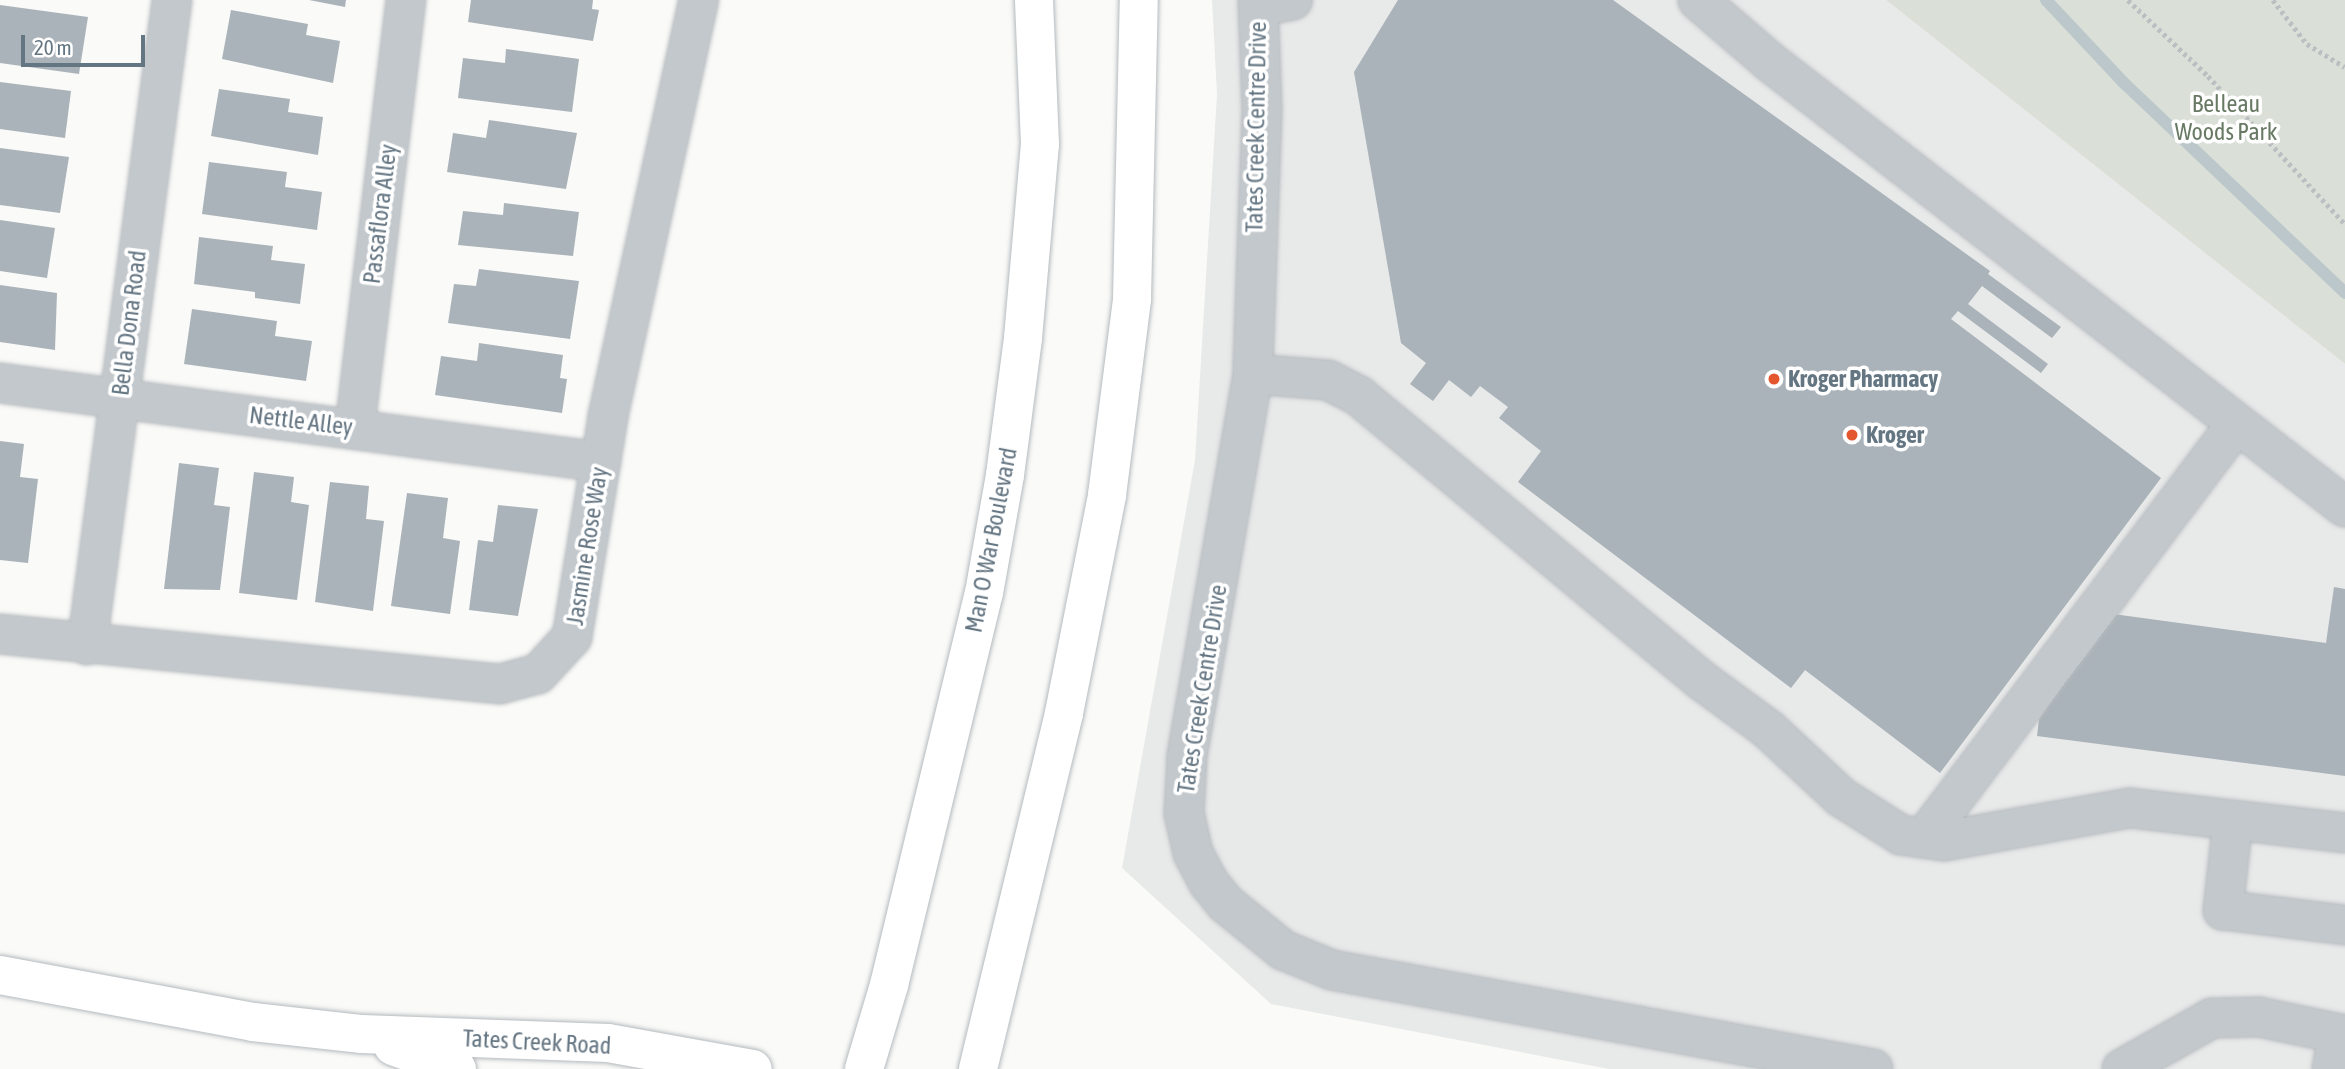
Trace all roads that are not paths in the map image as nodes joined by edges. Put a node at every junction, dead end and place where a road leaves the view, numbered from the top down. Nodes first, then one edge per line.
1 (172, 0) edge
2 (406, 0) edge
3 (699, 0) edge
4 (1034, 0) edge
5 (1139, 0) edge
6 (1698, 0) edge
7 (1269, 2) edge
8 (1253, 374) junction
9 (0, 383) edge
10 (119, 399) junction
11 (2235, 426) junction
12 (355, 427) junction
13 (601, 462) junction
14 (2345, 507) edge
15 (0, 634) edge
16 (87, 646) junction
17 (2233, 820) junction
18 (2345, 833) edge
19 (1924, 838) junction
20 (2345, 925) edge
21 (0, 975) edge
22 (362, 1034) junction
23 (2338, 1046) edge
24 (457, 1069) edge
25 (752, 1069) edge
26 (864, 1069) edge
27 (978, 1069) edge
28 (1873, 1069) edge
29 (2122, 1069) edge

1 - 10 street, Bella Dona Road
2 - 12 street, Passaflora Alley
3 - 13 street, Jasmine Rose Way
4 - 26 main road, Man O War Boulevard
5 - 27 main road
6 - 11 street
7 - 8 street, Tates Creek Centre Drive
8 - 19 street
8 - 28 street, Tates Creek Centre Drive
9 - 10 street, Nettle Alley
10 - 12 street, Nettle Alley
10 - 16 street, Bella Dona Road
11 - 14 street
11 - 19 street
12 - 13 street, Nettle Alley
13 - 16 street, Jasmine Rose Way
15 - 16 street, Jasmine Rose Way
17 - 18 street
17 - 19 street
17 - 20 street
21 - 22 main road, Tates Creek Road
22 - 24 main road, Tates Creek Road
22 - 25 main road, Tates Creek Road
23 - 29 street

